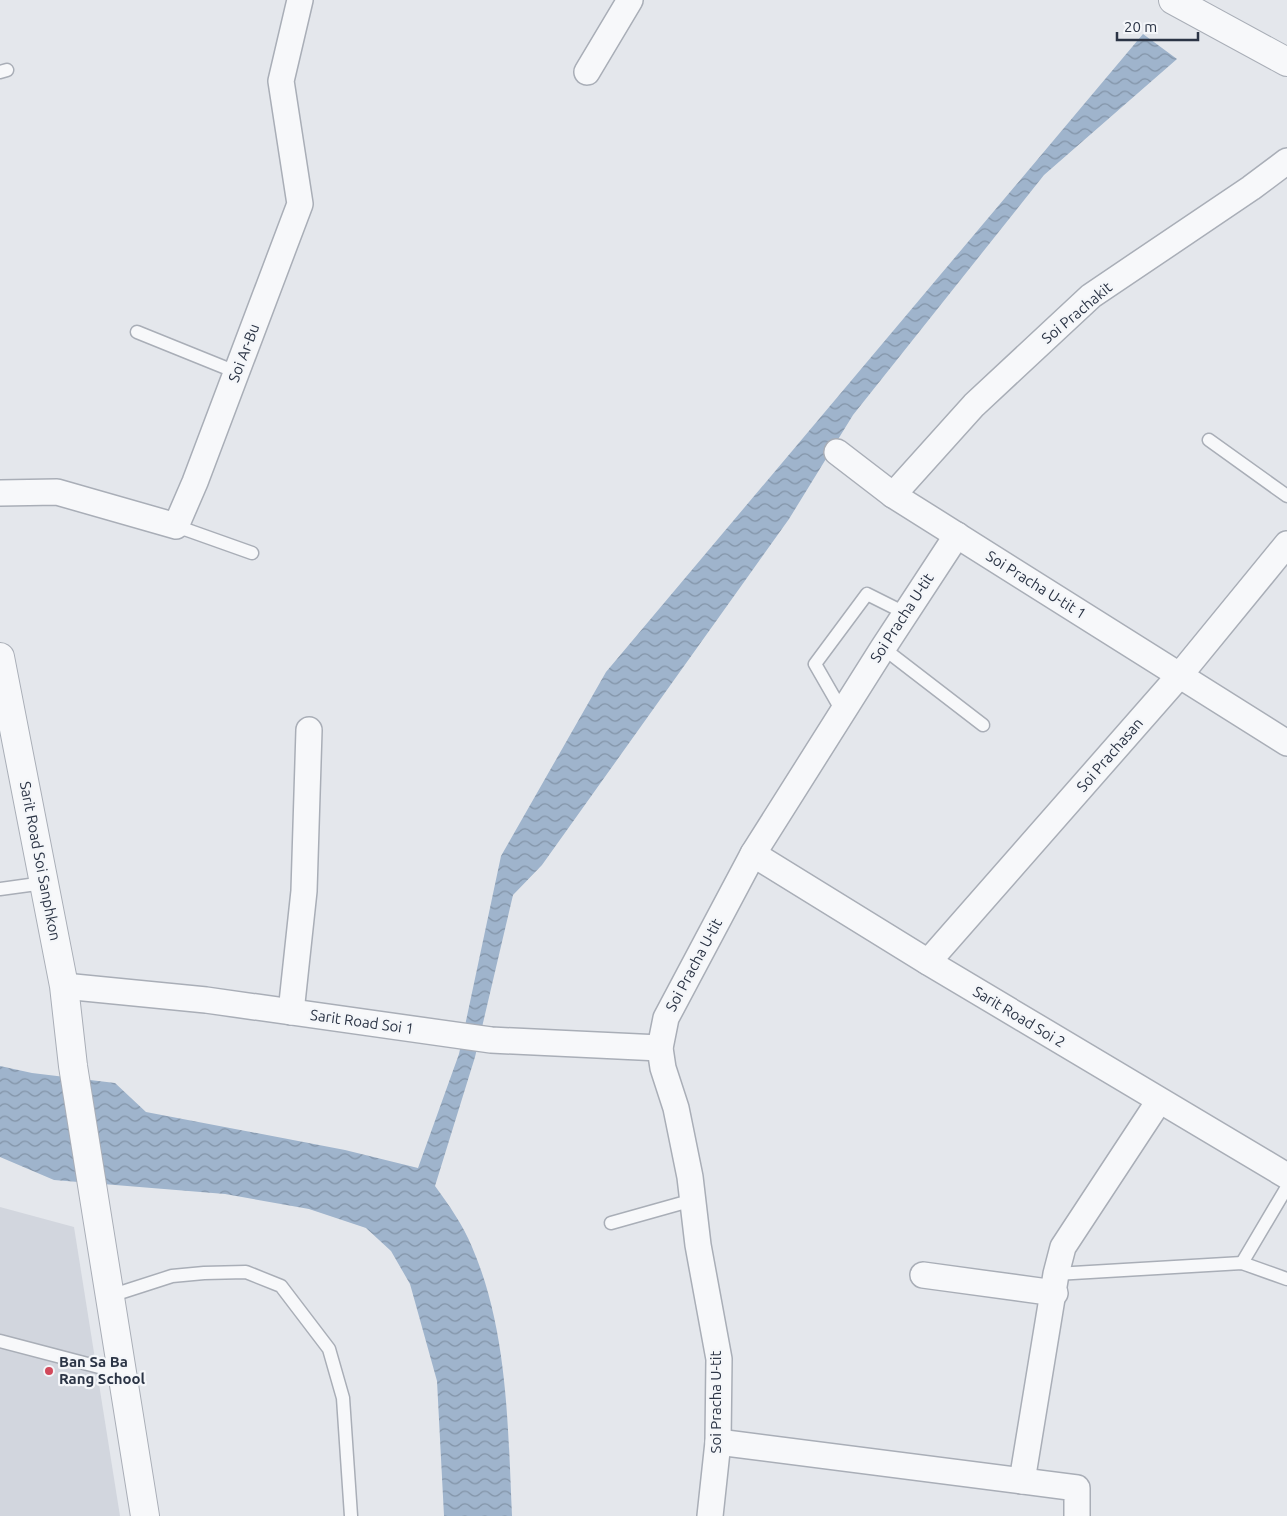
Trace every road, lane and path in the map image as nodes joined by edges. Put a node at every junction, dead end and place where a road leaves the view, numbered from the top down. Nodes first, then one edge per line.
1 (300, 0) edge
2 (630, 0) edge
3 (1173, 0) edge
4 (1287, 62) edge
5 (587, 72) dead end
6 (1287, 161) edge
7 (137, 332) dead end
8 (236, 372) junction
9 (1208, 440) dead end
10 (837, 452) dead end
11 (0, 493) edge
12 (893, 495) junction
13 (1287, 496) edge
14 (176, 526) junction
15 (957, 536) junction
16 (1287, 544) edge
17 (252, 553) dead end
18 (905, 613) junction
19 (882, 648) junction
20 (0, 657) edge
21 (1179, 676) junction
22 (842, 711) junction
23 (983, 725) dead end
24 (309, 730) dead end
25 (1287, 743) edge
26 (753, 854) junction
27 (44, 883) junction
28 (0, 889) edge
29 (928, 962) junction
30 (64, 986) junction
31 (291, 1012) junction
32 (660, 1048) junction
33 (1158, 1101) junction
34 (1287, 1176) edge
35 (1287, 1187) edge
36 (693, 1200) junction
37 (611, 1223) dead end
38 (1242, 1263) junction
39 (923, 1275) dead end
40 (1287, 1279) edge
41 (1056, 1284) junction
42 (110, 1296) junction
43 (0, 1341) edge
44 (122, 1373) junction
45 (718, 1442) junction
46 (1022, 1481) junction
47 (146, 1516) edge
48 (351, 1516) edge
49 (710, 1516) edge
50 (1077, 1516) edge

1 - 8 street, Soi Ar-Bu
2 - 5 street
3 - 4 street
6 - 12 street, Soi Prachakit
7 - 8 lane
8 - 14 street, Soi Ar-Bu
9 - 13 lane
10 - 12 street, Soi Pracha U-tit 1
11 - 14 street
12 - 15 street, Soi Pracha U-tit 1
14 - 17 lane
15 - 18 street, Soi Pracha U-tit
15 - 21 street, Soi Pracha U-tit 1
16 - 21 street, Soi Prachasan
18 - 19 street, Soi Pracha U-tit
18 - 22 lane
19 - 22 street, Soi Pracha U-tit
19 - 23 lane
20 - 27 street, Sarit Road Soi Sanphkon
21 - 25 street, Soi Pracha U-tit 1
21 - 29 street, Soi Prachasan
22 - 26 street, Soi Pracha U-tit
24 - 31 street
26 - 29 street, Sarit Road Soi 2
26 - 32 street, Soi Pracha U-tit
27 - 28 lane
27 - 30 street, Sarit Road Soi Sanphkon
29 - 33 street, Sarit Road Soi 2
30 - 31 street, Sarit Road Soi 1
30 - 42 street, Sarit Road Soi Sanphkon
31 - 32 street, Sarit Road Soi 1
32 - 36 street, Soi Pracha U-tit
33 - 34 street, Sarit Road Soi 2
33 - 41 street
35 - 38 lane
36 - 37 lane
36 - 45 street, Soi Pracha U-tit
38 - 40 lane
38 - 41 lane
39 - 41 street
41 - 46 street
42 - 44 street, Sarit Road Soi Sanphkon
42 - 48 lane
43 - 44 lane
44 - 47 street, Sarit Road Soi Sanphkon
45 - 46 street
45 - 49 street, Soi Pracha U-tit
46 - 50 street

